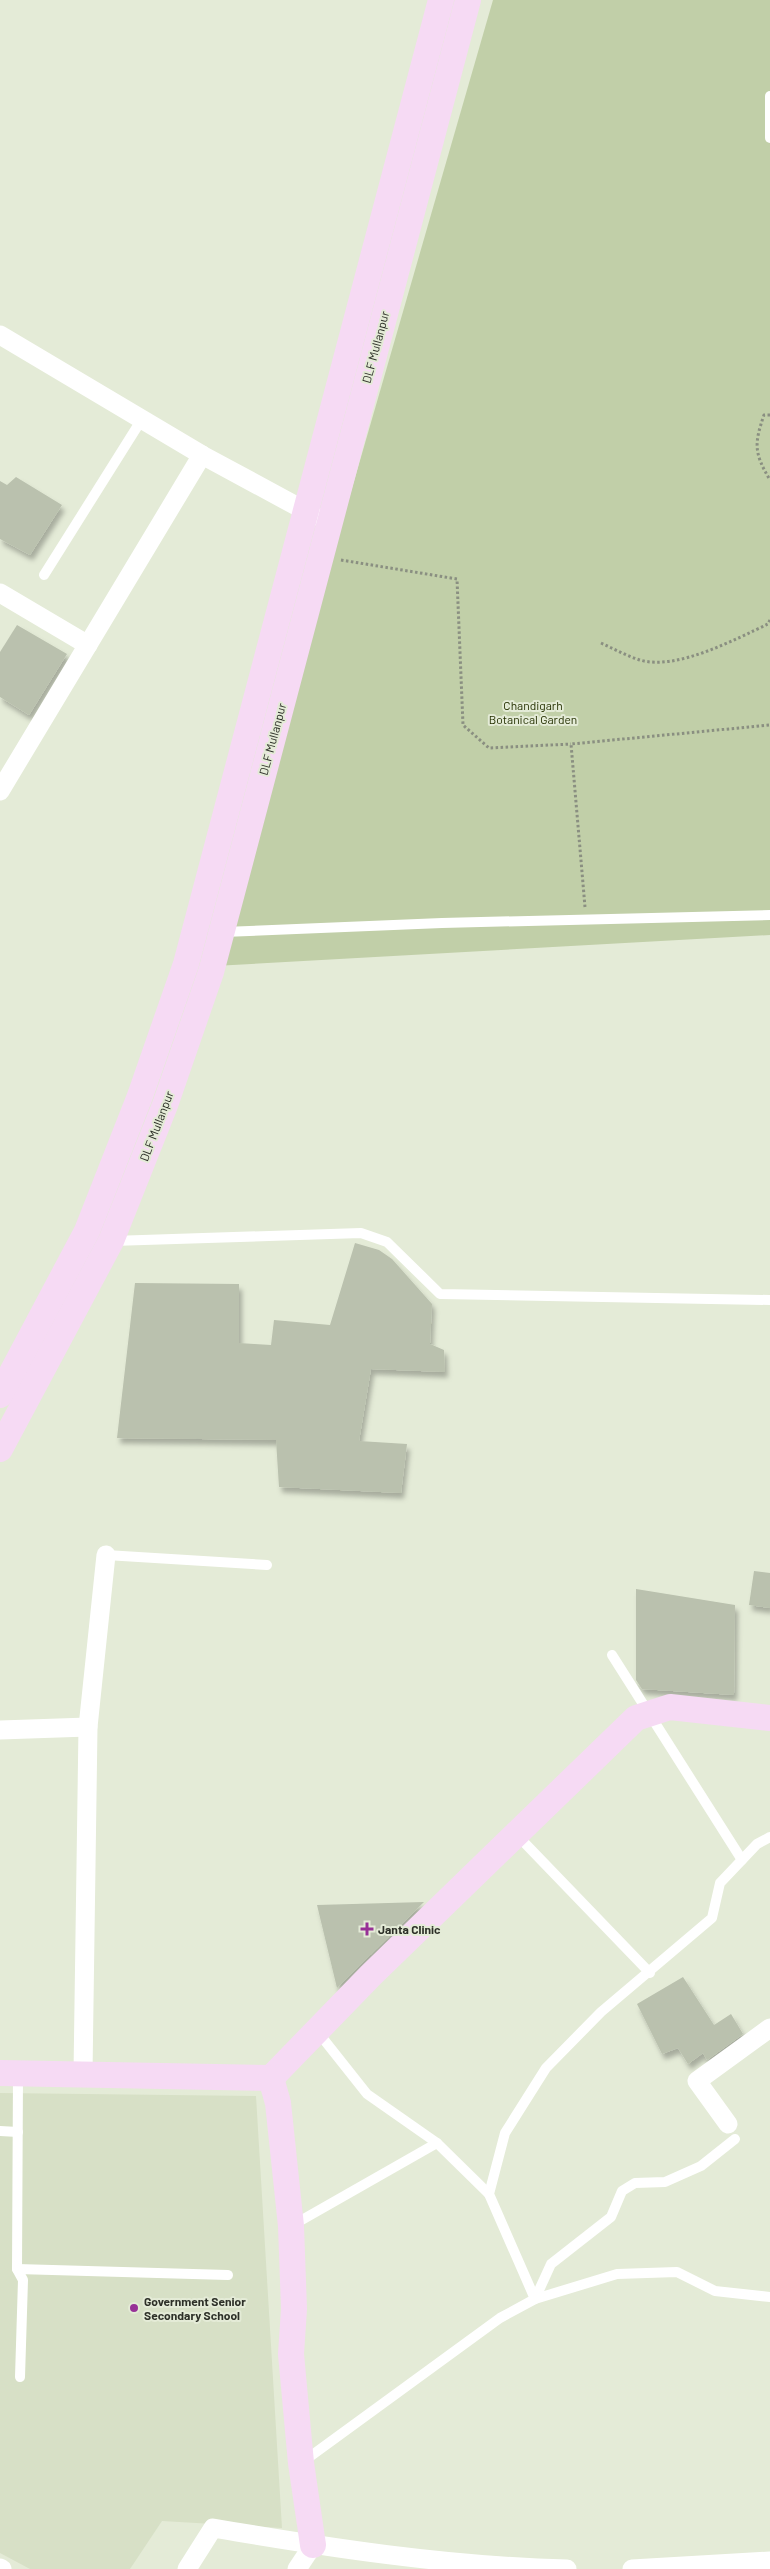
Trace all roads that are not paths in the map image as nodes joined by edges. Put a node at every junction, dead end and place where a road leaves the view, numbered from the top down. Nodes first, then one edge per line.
1 (441, 0) edge
2 (468, 0) edge
3 (770, 96) edge
4 (770, 138) edge
5 (0, 335) edge
6 (142, 420) junction
7 (202, 455) junction
8 (305, 511) junction
9 (328, 523) junction
10 (44, 575) dead end
11 (0, 593) edge
12 (88, 645) junction
13 (0, 791) edge
14 (770, 915) edge
15 (222, 932) junction
16 (111, 1241) junction
17 (770, 1300) edge
18 (0, 1395) edge
19 (0, 1449) edge
20 (106, 1555) joint
21 (267, 1565) dead end
22 (612, 1654) dead end
23 (650, 1714) junction
24 (770, 1718) edge
25 (88, 1727) junction
26 (0, 1730) edge
27 (515, 1833) junction
28 (770, 1837) edge
29 (742, 1860) junction
30 (650, 1973) junction
31 (770, 2028) edge
32 (317, 2030) junction
33 (9, 2073) edge
34 (83, 2073) junction
35 (271, 2078) junction
36 (0, 2131) edge
37 (732, 2131) joint
38 (18, 2132) junction
39 (437, 2143) junction
40 (489, 2194) junction
41 (291, 2226) junction
42 (16, 2269) junction
43 (228, 2275) dead end
44 (770, 2297) edge
45 (535, 2299) junction
46 (20, 2377) dead end
47 (301, 2463) junction
48 (313, 2545) junction
49 (770, 2561) edge
50 (495, 2568) edge
51 (187, 2569) edge
52 (297, 2569) edge
53 (567, 2569) edge
54 (632, 2569) edge

1 - 8 main road, DLF Mullanpur
2 - 9 main road, DLF Mullanpur
3 - 4 lane
5 - 6 street
6 - 7 street
6 - 10 lane
7 - 8 street
7 - 12 street
8 - 9 street
8 - 18 main road, DLF Mullanpur
9 - 15 main road, DLF Mullanpur
11 - 12 street
12 - 13 street
14 - 15 lane
15 - 16 main road, DLF Mullanpur
16 - 17 lane
16 - 19 main road, DLF Mullanpur
20 - 21 lane
20 - 25 street
22 - 23 lane
23 - 24 main road
23 - 27 main road
23 - 29 lane
25 - 26 street
25 - 34 street
27 - 30 lane
27 - 32 main road
28 - 29 lane
29 - 30 lane
30 - 40 lane
31 - 37 street
32 - 35 main road
32 - 39 lane
33 - 34 main road
33 - 38 lane
34 - 35 main road
35 - 41 main road
36 - 38 lane
37 - 45 lane
38 - 42 lane
39 - 40 lane
39 - 41 lane
40 - 45 lane
41 - 47 main road
42 - 43 lane
42 - 46 lane
44 - 45 lane
45 - 47 lane
47 - 48 main road
48 - 50 street
48 - 51 street
48 - 52 street
49 - 54 street
50 - 53 street

